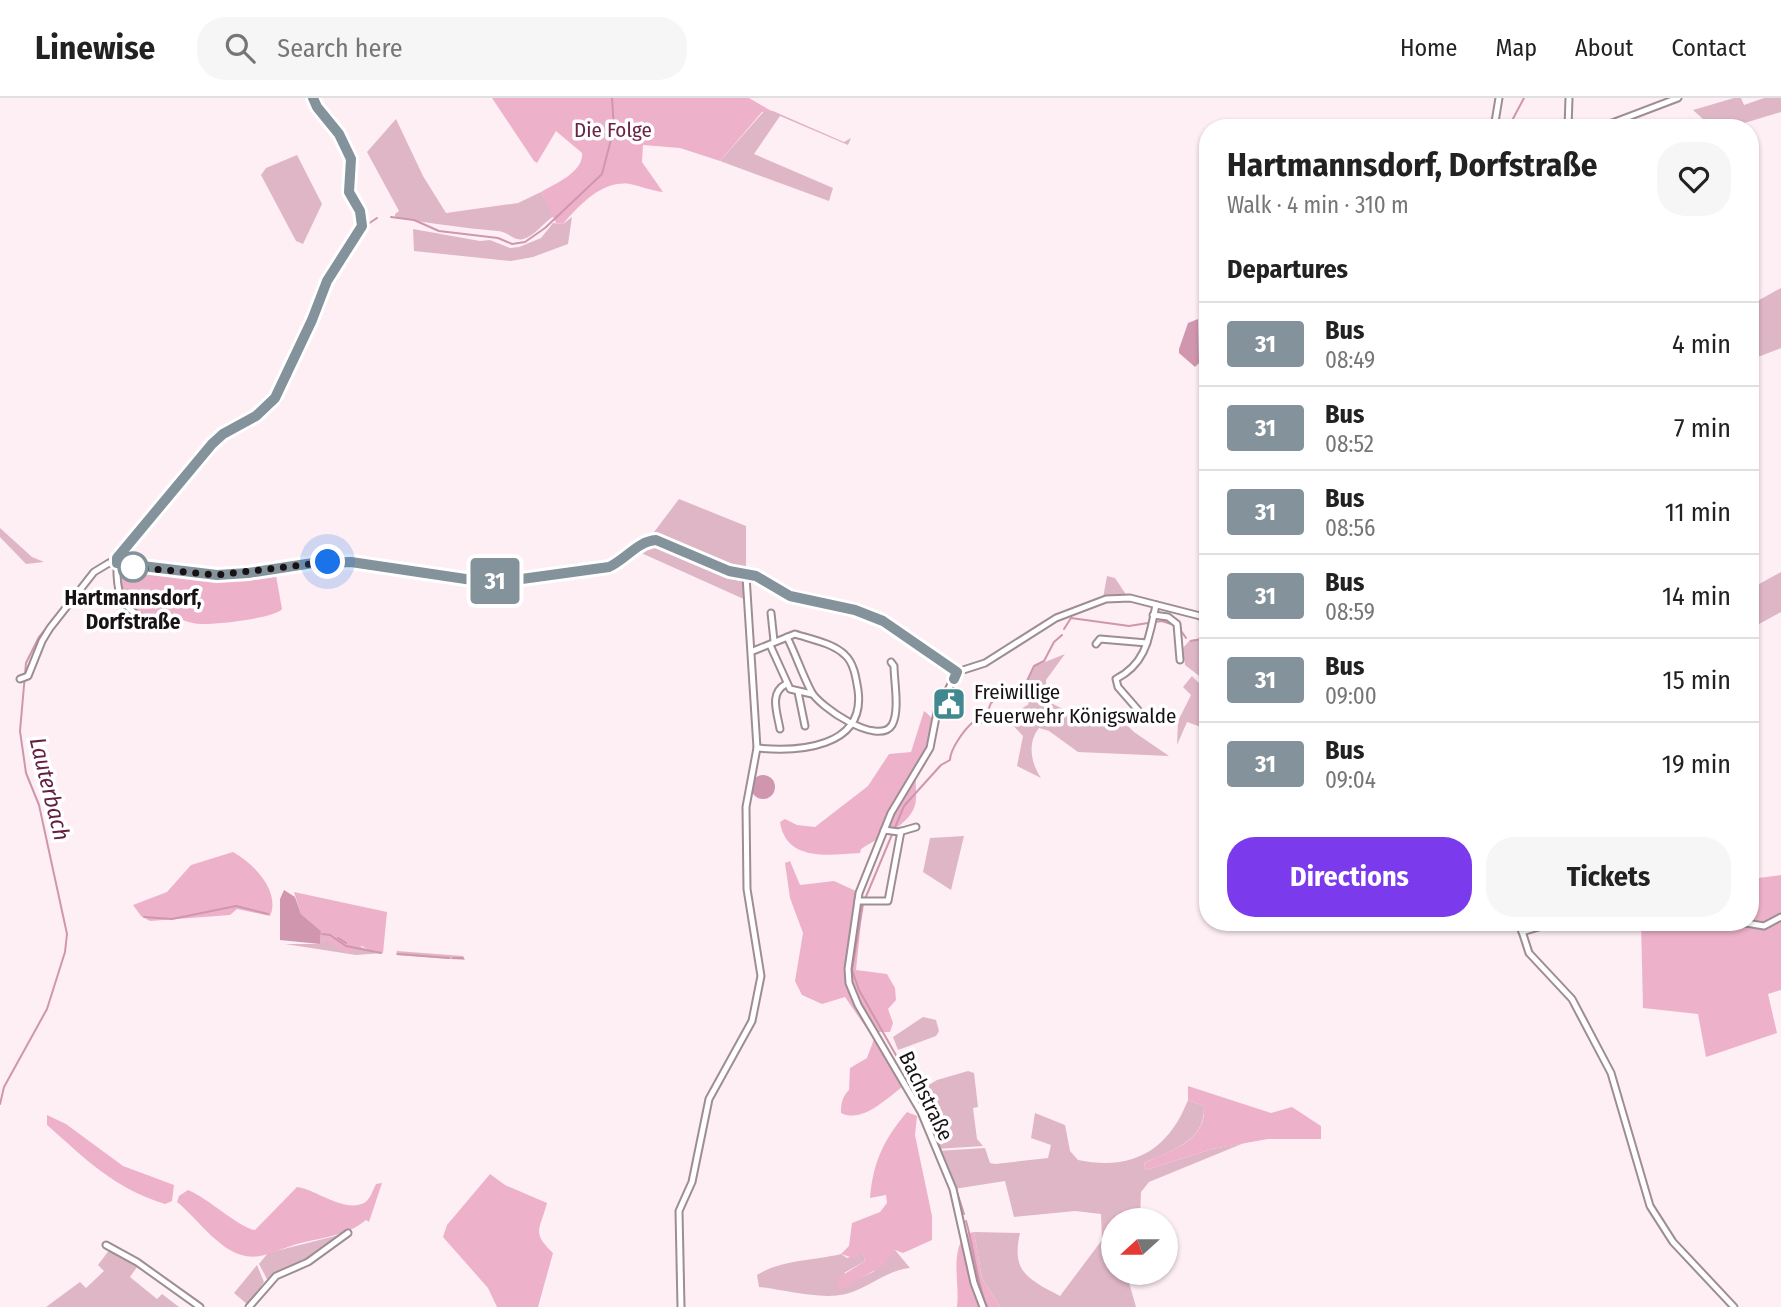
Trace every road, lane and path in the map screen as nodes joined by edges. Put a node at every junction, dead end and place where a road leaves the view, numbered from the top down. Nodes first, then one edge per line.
1 (313, 98) edge
2 (1499, 98) edge
3 (1569, 98) edge
4 (1678, 98) edge
5 (1496, 119) edge
6 (1568, 119) edge
7 (1623, 119) edge
8 (117, 562) junction
9 (746, 576) junction
10 (1156, 605) junction
11 (771, 613) dead end
12 (1153, 615) junction
13 (1199, 616) edge
14 (147, 620) dead end
15 (787, 637) junction
16 (772, 643) junction
17 (1147, 643) junction
18 (1096, 644) dead end
19 (753, 651) junction
20 (1180, 660) dead end
21 (891, 662) dead end
22 (957, 672) junction
23 (22, 679) dead end
24 (786, 684) junction
25 (797, 692) junction
26 (812, 694) junction
27 (1138, 710) dead end
28 (851, 723) junction
29 (806, 726) dead end
30 (780, 729) dead end
31 (757, 748) junction
32 (916, 827) dead end
33 (884, 830) junction
34 (896, 831) junction
35 (862, 901) junction
36 (1781, 917) edge
37 (1759, 925) edge
38 (1525, 931) edge
39 (1522, 932) joint
40 (348, 1233) dead end
41 (106, 1245) dead end
42 (200, 1307) edge
43 (249, 1307) edge
44 (681, 1307) edge
45 (983, 1307) edge
46 (1734, 1307) edge

1 - 8 street
2 - 5 street
3 - 6 street
4 - 7 street
8 - 9 street
8 - 14 street
8 - 23 street
9 - 19 street
9 - 22 street
10 - 12 street
10 - 13 street
10 - 22 street
11 - 16 street
12 - 17 street
12 - 20 street
15 - 16 street
15 - 26 street
15 - 28 street
16 - 19 street
16 - 24 street
17 - 18 street
17 - 27 street
19 - 31 street
21 - 28 street
22 - 33 street, Bachstraße
24 - 25 street
24 - 30 street
25 - 26 street
25 - 29 street
26 - 28 street
28 - 31 street
31 - 44 street
32 - 34 street
33 - 34 street
33 - 35 street, Bachstraße
34 - 35 street
35 - 45 street, Bachstraße
36 - 37 street
38 - 39 street
39 - 46 street
40 - 43 street
41 - 42 street

